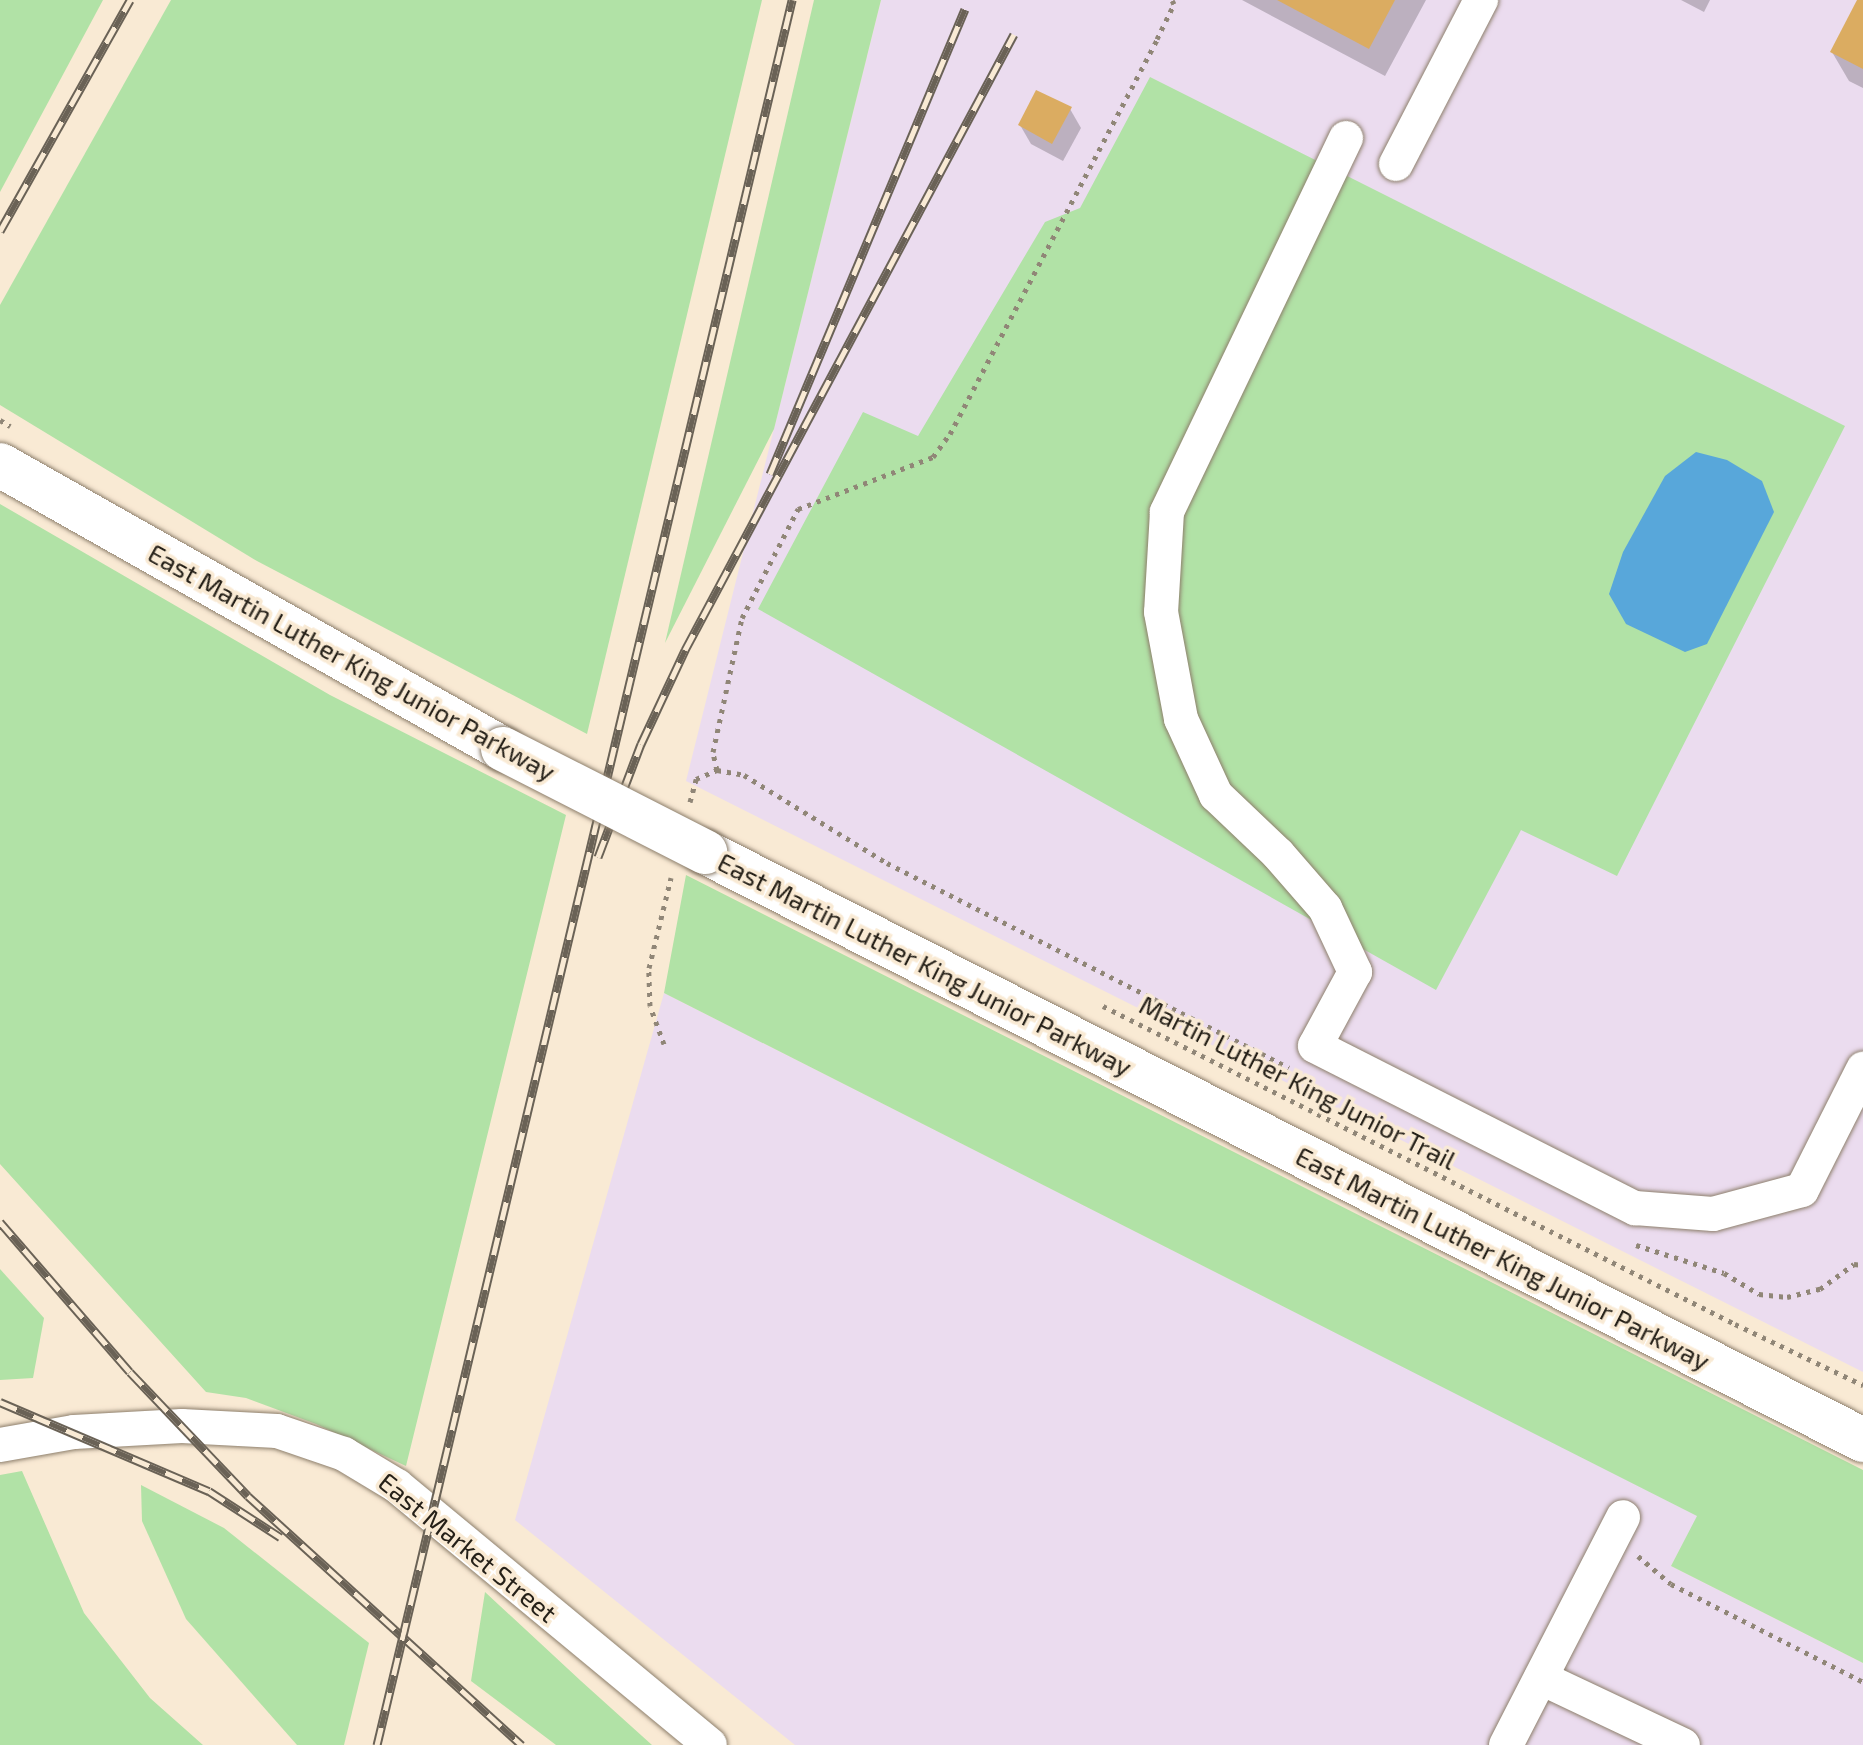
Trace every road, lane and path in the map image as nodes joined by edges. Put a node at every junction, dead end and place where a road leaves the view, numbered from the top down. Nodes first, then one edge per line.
1 (1172, 0) edge
2 (1481, 0) edge
3 (1346, 138) dead end
4 (1396, 164) dead end
5 (2, 466) edge
6 (717, 770) junction
7 (689, 808) dead end
8 (690, 859) junction
9 (1098, 1004) dead end
10 (664, 1044) dead end
11 (1863, 1069) edge
12 (1299, 1073) dead end
13 (1630, 1244) dead end
14 (1863, 1265) edge
15 (1863, 1385) edge
16 (1863, 1440) edge
17 (0, 1445) edge
18 (1619, 1526) joint
19 (1541, 1678) junction
20 (1863, 1682) edge
21 (710, 1745) edge
22 (1506, 1745) edge
23 (1683, 1745) edge

1 - 6 path
2 - 4 street
3 - 11 street
5 - 8 main road, East Martin Luther King Junior Parkway, bridge
6 - 7 path
6 - 12 path
8 - 10 path
8 - 16 main road, East Martin Luther King Junior Parkway
9 - 15 path, Martin Luther King Junior Trail
13 - 14 path
17 - 21 street, East Market Street
18 - 19 street
18 - 20 path
19 - 22 street
19 - 23 street

